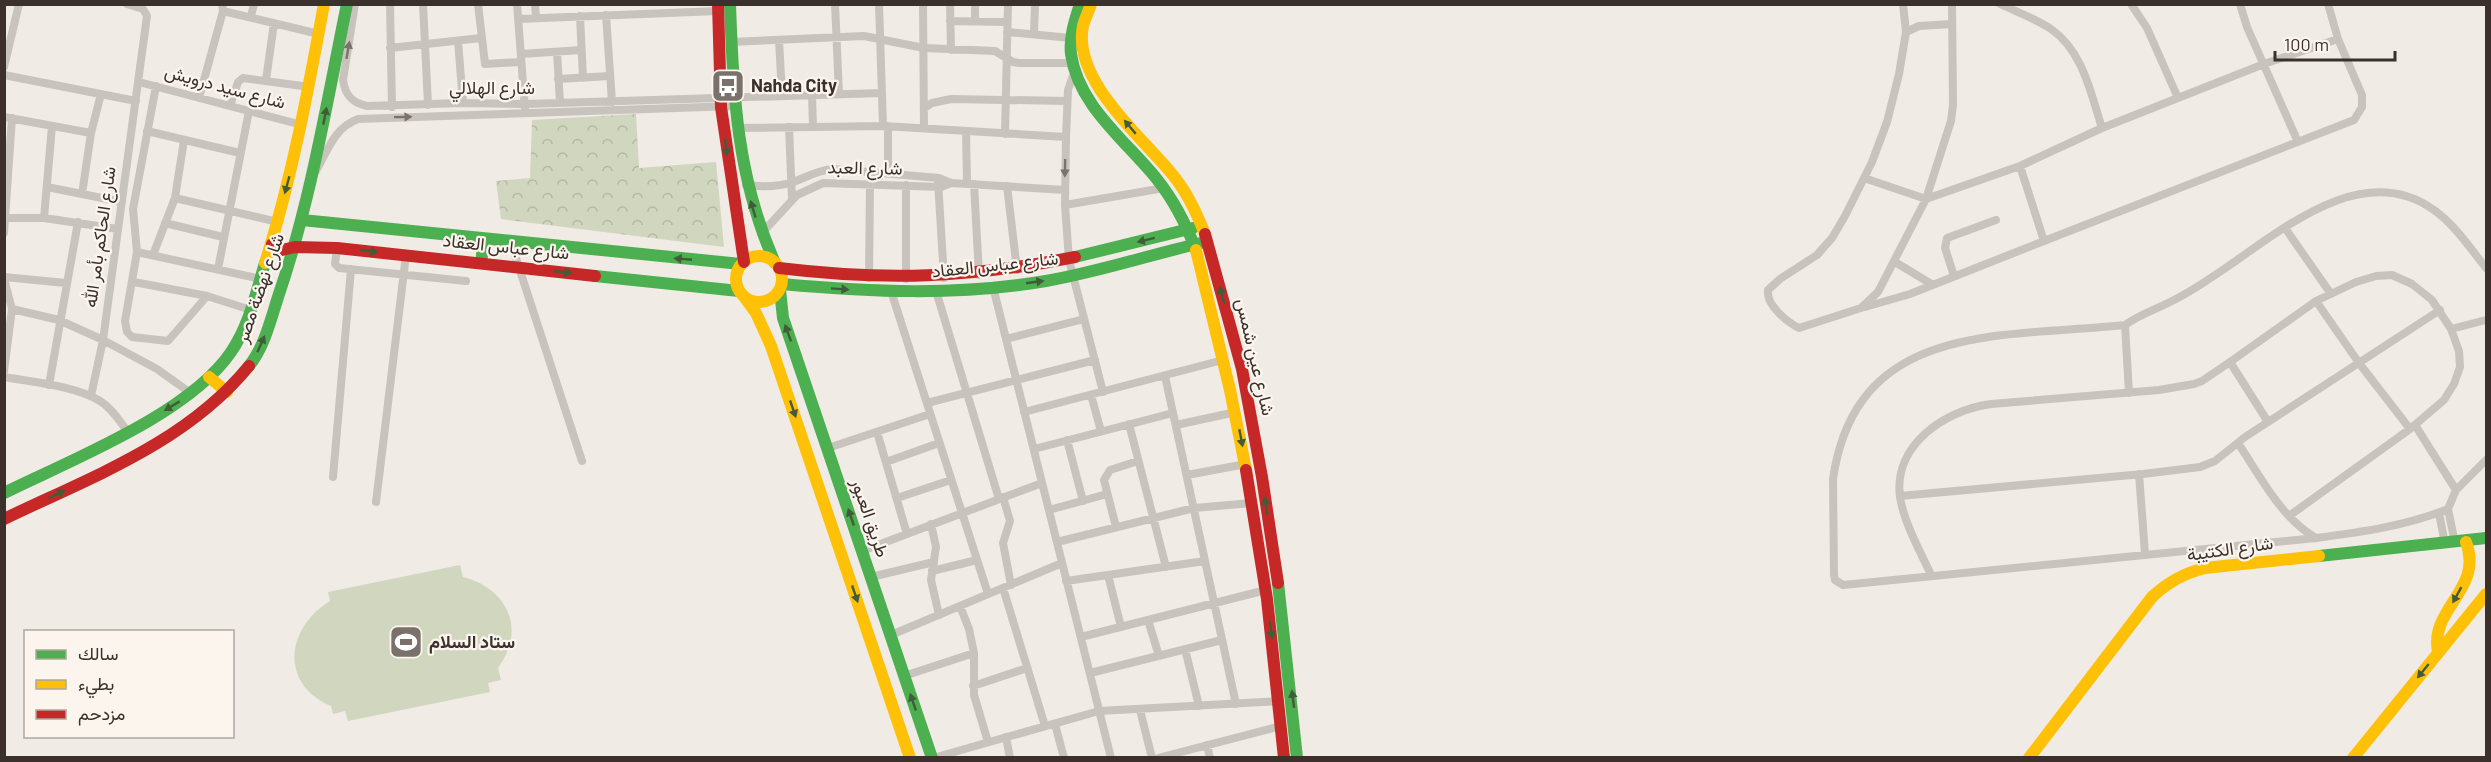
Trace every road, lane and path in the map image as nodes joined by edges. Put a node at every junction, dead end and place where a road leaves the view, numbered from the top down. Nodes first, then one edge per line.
1 (19, 4) edge
2 (127, 4) edge
3 (254, 4) edge
4 (324, 4) edge
5 (347, 4) edge
6 (355, 4) edge
7 (390, 4) edge
8 (423, 4) edge
9 (478, 4) edge
10 (517, 4) edge
11 (535, 4) edge
12 (607, 4) edge
13 (730, 4) edge
14 (835, 4) edge
15 (879, 4) edge
16 (923, 4) edge
17 (950, 4) edge
18 (975, 4) edge
19 (1008, 4) edge
20 (1035, 4) edge
21 (1080, 4) edge
22 (1091, 4) edge
23 (1904, 4) edge
24 (1952, 4) edge
25 (2000, 4) edge
26 (2131, 4) edge
27 (2328, 4) edge
28 (2240, 5) edge
29 (223, 8) edge
30 (674, 8) edge
31 (718, 8) edge
32 (607, 15) junction
33 (251, 16) junction
34 (580, 16) junction
35 (322, 18) junction
36 (536, 18) junction
37 (519, 19) junction
38 (950, 21) junction
39 (975, 21) junction
40 (1007, 22) junction
41 (274, 23) junction
42 (342, 24) junction
43 (1952, 24) junction
44 (1007, 32) junction
45 (1906, 32) junction
46 (319, 34) junction
47 (1034, 34) junction
48 (836, 37) junction
49 (481, 38) junction
50 (880, 38) junction
51 (1071, 38) junction
52 (2338, 39) junction
53 (458, 40) junction
54 (779, 40) junction
55 (731, 42) junction
56 (425, 44) junction
57 (390, 48) junction
58 (924, 48) junction
59 (581, 50) junction
60 (951, 50) junction
61 (557, 52) junction
62 (521, 58) junction
63 (1008, 60) junction
64 (2264, 64) junction
65 (1074, 66) junction
66 (4, 67) edge
67 (4, 75) edge
68 (610, 76) junction
69 (583, 78) junction
70 (558, 79) junction
71 (266, 80) junction
72 (139, 82) junction
73 (156, 86) junction
74 (310, 87) junction
75 (881, 93) junction
76 (101, 94) junction
77 (839, 94) junction
78 (782, 95) junction
79 (812, 95) junction
80 (199, 98) junction
81 (2178, 98) junction
82 (1005, 100) junction
83 (136, 101) junction
84 (1067, 101) junction
85 (612, 102) junction
86 (734, 102) junction
87 (463, 103) junction
88 (721, 103) junction
89 (560, 104) junction
90 (428, 105) junction
91 (230, 106) junction
92 (392, 107) junction
93 (924, 108) junction
94 (525, 109) junction
95 (249, 111) junction
96 (8, 117) edge
97 (302, 125) junction
98 (52, 126) junction
99 (885, 126) junction
100 (813, 127) junction
101 (738, 128) junction
102 (789, 128) junction
103 (2102, 128) junction
104 (924, 129) junction
105 (147, 131) junction
106 (966, 131) junction
107 (91, 133) junction
108 (1005, 134) junction
109 (1065, 137) junction
110 (184, 140) junction
111 (2298, 142) junction
112 (240, 153) junction
113 (2020, 166) junction
114 (888, 173) junction
115 (312, 177) junction
116 (1864, 178) junction
117 (938, 182) junction
118 (790, 183) junction
119 (870, 183) junction
120 (971, 184) junction
121 (746, 185) junction
122 (906, 185) junction
123 (1007, 186) junction
124 (47, 187) junction
125 (1164, 188) junction
126 (1065, 190) junction
127 (82, 194) junction
128 (175, 198) junction
129 (792, 200) junction
130 (1926, 200) junction
131 (122, 202) junction
132 (1065, 205) junction
133 (228, 209) junction
134 (6, 218) edge
135 (44, 218) junction
136 (302, 220) junction
137 (1996, 220) dead end
138 (78, 222) junction
139 (278, 222) junction
140 (165, 223) junction
141 (1203, 225) junction
142 (2285, 228) junction
143 (118, 229) junction
144 (1188, 230) junction
145 (4, 233) edge
146 (761, 234) junction
147 (223, 237) junction
148 (484, 239) junction
149 (1208, 241) junction
150 (2044, 241) junction
151 (511, 243) junction
152 (272, 244) junction
153 (1194, 244) junction
154 (295, 248) junction
155 (337, 248) junction
156 (137, 252) junction
157 (153, 255) junction
158 (406, 255) junction
159 (1069, 260) junction
160 (1895, 262) junction
161 (481, 263) junction
162 (742, 263) junction
163 (777, 265) junction
164 (519, 267) junction
165 (2487, 268) edge
166 (218, 269) junction
167 (351, 269) junction
168 (1017, 270) junction
169 (404, 274) junction
170 (979, 275) junction
171 (1073, 275) junction
172 (1954, 276) junction
173 (4, 278) edge
174 (869, 278) junction
175 (944, 278) junction
176 (261, 279) junction
177 (906, 279) junction
178 (466, 280) dead end
179 (134, 282) junction
180 (66, 283) junction
181 (1933, 285) junction
182 (781, 287) junction
183 (993, 287) junction
184 (891, 291) junction
185 (936, 291) junction
186 (2331, 294) junction
187 (742, 295) junction
188 (207, 296) junction
189 (2316, 301) junction
190 (1861, 308) junction
191 (12, 309) junction
192 (251, 310) junction
193 (2440, 310) junction
194 (1084, 319) junction
195 (59, 320) junction
196 (2487, 320) edge
197 (2125, 325) junction
198 (2451, 329) junction
199 (1006, 339) junction
200 (103, 340) junction
201 (229, 356) junction
202 (1095, 360) junction
203 (1223, 360) junction
204 (2230, 362) junction
205 (2359, 363) junction
206 (247, 369) junction
207 (4, 370) edge
208 (1165, 376) junction
209 (4, 377) edge
210 (209, 377) junction
211 (1016, 380) junction
212 (49, 385) junction
213 (227, 392) junction
214 (1103, 392) junction
215 (967, 393) junction
216 (2129, 393) junction
217 (192, 394) junction
218 (1091, 395) junction
219 (91, 396) junction
220 (927, 403) junction
221 (1024, 412) junction
222 (1173, 412) junction
223 (1236, 412) junction
224 (930, 414) junction
225 (2268, 422) junction
226 (1129, 424) junction
227 (1176, 425) junction
228 (2413, 427) junction
229 (128, 432) junction
230 (877, 432) junction
231 (1101, 432) junction
232 (1067, 440) junction
233 (939, 443) junction
234 (2238, 443) junction
235 (828, 448) junction
236 (1034, 449) junction
237 (1138, 460) junction
238 (2487, 460) edge
239 (582, 461) dead end
240 (886, 462) junction
241 (1246, 464) junction
242 (2139, 474) junction
243 (1187, 475) junction
244 (333, 477) dead end
245 (951, 480) junction
246 (1042, 483) junction
247 (2456, 490) junction
248 (5, 492) edge
249 (1107, 494) junction
250 (1900, 496) junction
251 (897, 498) junction
252 (1001, 498) junction
253 (1083, 501) junction
254 (376, 502) dead end
255 (1252, 503) junction
256 (1194, 508) junction
257 (2448, 509) junction
258 (1049, 510) junction
259 (962, 513) junction
260 (2439, 513) junction
261 (2289, 516) junction
262 (1154, 518) junction
263 (4, 519) edge
264 (931, 524) junction
265 (1116, 527) junction
266 (907, 534) junction
267 (2316, 538) junction
268 (2487, 538) edge
269 (1057, 542) junction
270 (2455, 543) junction
271 (862, 551) junction
272 (2145, 554) junction
273 (976, 560) junction
274 (1205, 561) junction
275 (934, 562) junction
276 (1062, 563) junction
277 (1166, 567) junction
278 (932, 572) junction
279 (1108, 575) junction
280 (1931, 575) junction
281 (871, 576) junction
282 (1066, 580) junction
283 (1007, 586) junction
284 (1266, 590) junction
285 (988, 594) junction
286 (2487, 594) edge
287 (1214, 603) junction
288 (960, 606) junction
289 (939, 615) junction
290 (1148, 620) junction
291 (1121, 627) junction
292 (891, 635) junction
293 (1081, 637) junction
294 (1222, 640) junction
295 (1185, 649) junction
296 (2439, 652) junction
297 (974, 653) junction
298 (1159, 656) junction
299 (1027, 668) junction
300 (1090, 674) junction
301 (904, 676) junction
302 (973, 686) junction
303 (1279, 701) junction
304 (1236, 704) junction
305 (1199, 706) junction
306 (1140, 710) junction
307 (1099, 711) junction
308 (1055, 724) junction
309 (1045, 726) junction
310 (1281, 726) junction
311 (1006, 737) junction
312 (988, 742) junction
313 (1207, 745) junction
314 (910, 758) edge
315 (932, 758) edge
316 (1010, 758) edge
317 (1064, 758) edge
318 (1111, 758) edge
319 (1152, 758) edge
320 (1158, 758) edge
321 (1210, 758) edge
322 (1284, 758) edge
323 (1298, 758) edge
324 (2029, 758) edge
325 (2353, 758) edge

1 - 66 street
2 - 72 street, شارع الحاكم بأمر الله
3 - 33 street
4 - 35 main road, شارع نهضة مصر
5 - 42 main road, شارع نهضة مصر
92 -> 6 street, شارع الهلالي
7 - 57 street
8 - 56 street
9 - 49 street
10 - 37 street
11 - 36 street
12 - 32 street
13 - 55 main road
14 - 48 street
15 - 50 street
16 - 58 street
17 - 38 street
18 - 39 street
19 - 40 street
20 - 47 street
21 - 51 main road, شارع عين شمس
141 -> 22 main road, شارع عين شمس
23 - 45 street
24 - 43 street
25 - 103 street
26 - 81 street
27 - 52 street
28 - 64 street
29 - 33 street
29 - 80 street
30 - 31 street
30 - 32 street
31 - 88 main road
32 - 34 street
32 - 68 street
33 - 41 street
34 - 36 street
34 - 59 street
35 - 42 main road
35 - 46 main road, شارع نهضة مصر
36 - 37 street
37 - 62 street
38 - 39 street
38 - 60 street
39 - 40 street
40 - 44 street
41 - 46 street
41 - 71 street
115 -> 42 main road, شارع نهضة مصر
43 - 45 street
43 - 130 street
44 - 47 street
44 - 63 street
45 - 116 street
46 - 74 main road, شارع نهضة مصر
47 - 51 street
48 - 50 street
48 - 54 street
48 - 77 street
49 - 53 street
49 - 62 street
50 - 58 street
50 - 75 street
51 - 65 main road, شارع عين شمس
52 - 64 street
52 - 111 street
53 - 56 street
53 - 87 street
54 - 55 street
54 - 78 street
55 - 86 main road
56 - 57 street
56 - 90 street
57 - 92 street
58 - 60 street
58 - 93 street
59 - 61 street
59 - 69 street
60 - 63 street
61 - 62 street
61 - 70 street
62 - 94 street
63 - 65 street
63 - 82 street
64 - 81 street
64 - 111 street
65 - 84 street
65 - 125 main road, شارع عين شمس
67 - 76 street
68 - 69 street
68 - 85 street
69 - 70 street
70 - 89 street
71 - 74 street
71 - 91 street
72 - 73 street, شارع سيد درويش
72 - 83 street, شارع الحاكم بأمر الله
73 - 80 street, شارع سيد درويش
73 - 105 street
74 - 97 main road, شارع نهضة مصر
75 - 77 street, شارع الهلالي
75 - 99 street
76 - 83 street
76 - 107 street
77 - 79 street, شارع الهلالي
78 - 79 street, شارع الهلالي
78 - 86 street, شارع الهلالي
79 - 100 street
80 - 91 street, شارع سيد درويش
81 - 103 street
82 - 84 street
82 - 93 street
82 - 108 street
83 - 131 street, شارع الحاكم بأمر الله
84 - 109 street
85 - 88 street, شارع الهلالي
85 - 89 street, شارع الهلالي
86 - 88 street, شارع الهلالي
86 - 101 main road
87 - 90 street, شارع الهلالي
87 - 94 street, شارع الهلالي
88 - 94 street, شارع الهلالي
88 -> 162 main road
89 - 94 street, شارع الهلالي
90 - 92 street, شارع الهلالي
91 - 95 street, شارع سيد درويش
93 - 104 street
115 -> 94 street, شارع الهلالي
95 - 97 street, شارع سيد درويش
95 - 112 street
96 - 98 street
96 - 134 street
97 -> 139 main road, شارع نهضة مصر
98 - 107 street
98 - 124 street
99 - 100 street
99 - 104 street
99 - 114 street
100 - 102 street
101 - 102 street
101 - 121 main road
102 - 118 street
103 - 113 street
104 - 106 street
105 - 110 street
105 - 156 street
106 - 108 street
106 - 120 street
107 - 127 street
108 - 109 street
109 -> 126 street
110 - 112 street
110 - 128 street
111 - 150 street
112 - 133 street
113 - 130 street
113 - 150 street
114 - 117 street, شارع العبد
114 - 118 street, شارع العبد
115 - 136 main road, شارع نهضة مصر
116 - 130 street
116 - 190 street
117 - 120 street, شارع العبد
117 - 122 street, شارع العبد
117 - 175 street
118 - 121 street, شارع العبد
118 - 129 street
119 - 122 street, شارع العبد
119 - 129 street, شارع العبد
119 - 174 street
120 - 123 street, شارع العبد
120 - 170 street
146 -> 121 main road
122 - 177 street
123 - 126 street, شارع العبد
123 - 168 street
124 - 127 street
124 - 135 street
125 - 132 street
125 - 144 main road, شارع عين شمس
126 - 132 street
127 - 131 street
128 - 133 street
128 - 140 street
129 - 146 street, شارع العبد
130 - 160 street
131 - 143 street, شارع الحاكم بأمر الله
132 - 159 street
133 - 139 street
133 - 147 street
134 - 135 street
134 - 145 street
135 - 138 street
136 - 148 main road, شارع عباس العقاد
136 - 154 main road, شارع نهضة مصر
137 - 172 street
138 - 143 street
138 - 180 street
139 - 152 main road, شارع نهضة مصر
140 - 147 street
140 - 157 street
141 - 144 main road, شارع عباس العقاد
141 - 149 main road, شارع عين شمس
142 - 165 street
142 - 186 street
142 - 197 street
143 - 200 street, شارع الحاكم بأمر الله
144 - 153 main road, شارع عين شمس
144 -> 159 main road, شارع عباس العقاد
146 - 163 main road
147 - 166 street
148 - 151 main road, شارع عباس العقاد
148 - 161 main road
149 - 153 main road, شارع عباس العقاد
323 -> 149 main road, شارع عين شمس
150 - 172 street
162 -> 151 main road, شارع عباس العقاد
151 - 164 street
152 - 154 main road, شارع عباس العقاد
152 - 176 main road, شارع نهضة مصر
153 - 171 main road, شارع عباس العقاد
153 - 203 main road, شارع عين شمس
154 - 155 main road, شارع عباس العقاد
206 -> 154 main road, شارع نهضة مصر
155 -> 158 main road, شارع عباس العقاد
155 - 167 street
156 - 157 street
156 - 179 street
157 - 166 street
158 - 161 main road, شارع عباس العقاد
158 - 169 street
159 - 168 main road, شارع عباس العقاد
159 - 171 street
160 - 181 street
160 - 190 street
161 - 164 main road, شارع عباس العقاد
162 - 163 main road
162 - 187 main road
163 - 174 main road, شارع عباس العقاد
163 - 182 main road
164 -> 187 main road, شارع عباس العقاد
164 - 239 street
166 - 176 street
167 - 169 street
167 - 244 street
168 - 170 main road, شارع عباس العقاد
169 - 178 street
169 - 254 street
170 - 175 main road, شارع عباس العقاد
183 -> 171 main road, شارع عباس العقاد
171 - 194 street
172 - 181 street
173 - 180 street
173 - 191 street
174 - 177 main road, شارع عباس العقاد
175 - 177 main road, شارع عباس العقاد
176 - 192 main road, شارع نهضة مصر
179 - 188 street
179 - 188 street
180 - 195 street
181 - 190 street
182 -> 184 main road, شارع عباس العقاد
182 - 187 main road
235 -> 182 main road, طريق العبور
183 - 185 main road, شارع عباس العقاد
183 - 199 street
184 - 185 main road, شارع عباس العقاد
184 - 220 street
185 - 215 street
186 - 189 street
186 - 193 street
187 -> 314 main road
188 - 192 street
189 - 204 street
189 - 205 street
191 - 195 street
191 - 207 street
192 - 201 main road, شارع نهضة مصر
193 - 198 street
193 - 205 street
194 - 199 street
194 - 202 street
195 - 200 street
195 - 212 street
196 - 198 street
197 - 216 street
197 - 280 street
198 - 228 street
199 - 211 street
200 - 217 street
200 - 219 street, شارع الحاكم بأمر الله
201 - 206 main road
201 - 210 main road, شارع نهضة مصر
202 - 211 street
202 - 214 street
203 - 208 street
203 - 223 main road, شارع عين شمس
204 - 216 street
204 - 225 street
205 - 225 street
205 - 228 street
206 - 213 main road, شارع نهضة مصر
208 - 214 street
208 - 222 street
209 - 212 street
210 - 213 main road
210 - 217 main road, شارع نهضة مصر
211 - 215 street
211 - 221 street
212 - 219 street
263 -> 213 main road, شارع نهضة مصر
214 - 218 street
215 - 220 street
215 - 252 street
216 - 250 street
217 -> 229 main road, شارع نهضة مصر
218 - 221 street
218 - 231 street
219 - 229 street
220 - 224 street
221 - 236 street
222 - 226 street
222 - 227 street
223 - 227 street
223 -> 241 main road, شارع عين شمس
224 - 230 street
224 - 233 street
225 - 234 street
226 - 231 street
226 - 237 street
227 - 243 street
228 - 247 street
228 - 261 street
229 - 248 main road, شارع نهضة مصر
230 - 235 street
230 - 240 street
231 - 232 street
232 - 236 street
232 - 253 street
233 - 240 street
233 - 245 street
234 - 242 street
234 - 261 street
271 -> 235 main road, طريق العبور
236 - 246 street
237 - 249 street
237 - 262 street
238 - 247 street
240 - 251 street
241 - 243 street
241 - 255 main road, شارع عين شمس
242 - 250 street
242 - 272 street
243 - 256 street
245 - 251 street
245 - 259 street
246 - 252 street
246 - 258 street
247 - 257 street
249 - 253 street
249 - 265 street
250 - 280 street
251 - 266 street
252 - 259 street
252 - 283 street
253 - 258 street
255 - 256 street
255 - 284 main road, شارع عين شمس
256 - 262 street
256 - 274 street
257 - 260 street
257 - 270 street
258 - 269 street
259 - 264 street
259 - 273 street
260 - 267 street
260 - 270 street
261 - 267 street
262 - 265 street
262 - 277 street
264 - 266 street
264 - 275 street
265 - 269 street
266 - 271 street
267 - 272 street
268 - 270 main road, شارع الكتيبة
269 - 276 street
270 -> 296 main road
270 - 324 main road, شارع الكتيبة
271 - 281 main road, طريق العبور
272 - 280 street
273 - 278 street
273 - 285 street
274 - 277 street
274 - 287 street
275 - 278 street
275 - 281 street
276 - 282 street
276 - 283 street
277 - 279 street
278 - 289 street
279 - 282 street
279 - 291 street
281 - 292 main road, طريق العبور
282 - 293 street
283 - 285 street
283 - 299 street
284 - 287 street
284 -> 303 main road, شارع عين شمس
285 - 288 street
286 - 296 main road
287 - 290 street
287 - 294 street
288 - 289 street
288 - 297 street
289 - 292 street
290 - 291 street
290 - 298 street
291 - 293 street
292 - 301 main road, طريق العبور
293 - 300 street
294 - 295 street
294 - 304 street
295 - 298 street
295 - 305 street
296 -> 325 main road
297 - 301 street
297 - 302 street
298 - 300 street
299 - 302 street
299 - 309 street
300 - 307 street
315 -> 301 main road, طريق العبور
302 - 312 street
303 - 304 street
303 - 310 main road, شارع عين شمس
304 - 305 street
305 - 306 street
306 - 307 street
306 - 319 street
307 - 308 street
307 - 318 street
308 - 309 street
308 - 317 street
309 - 311 street
310 - 313 street
310 - 322 main road, شارع عين شمس
311 - 312 street
311 - 316 street
312 - 315 street
313 - 320 street
313 - 321 street

